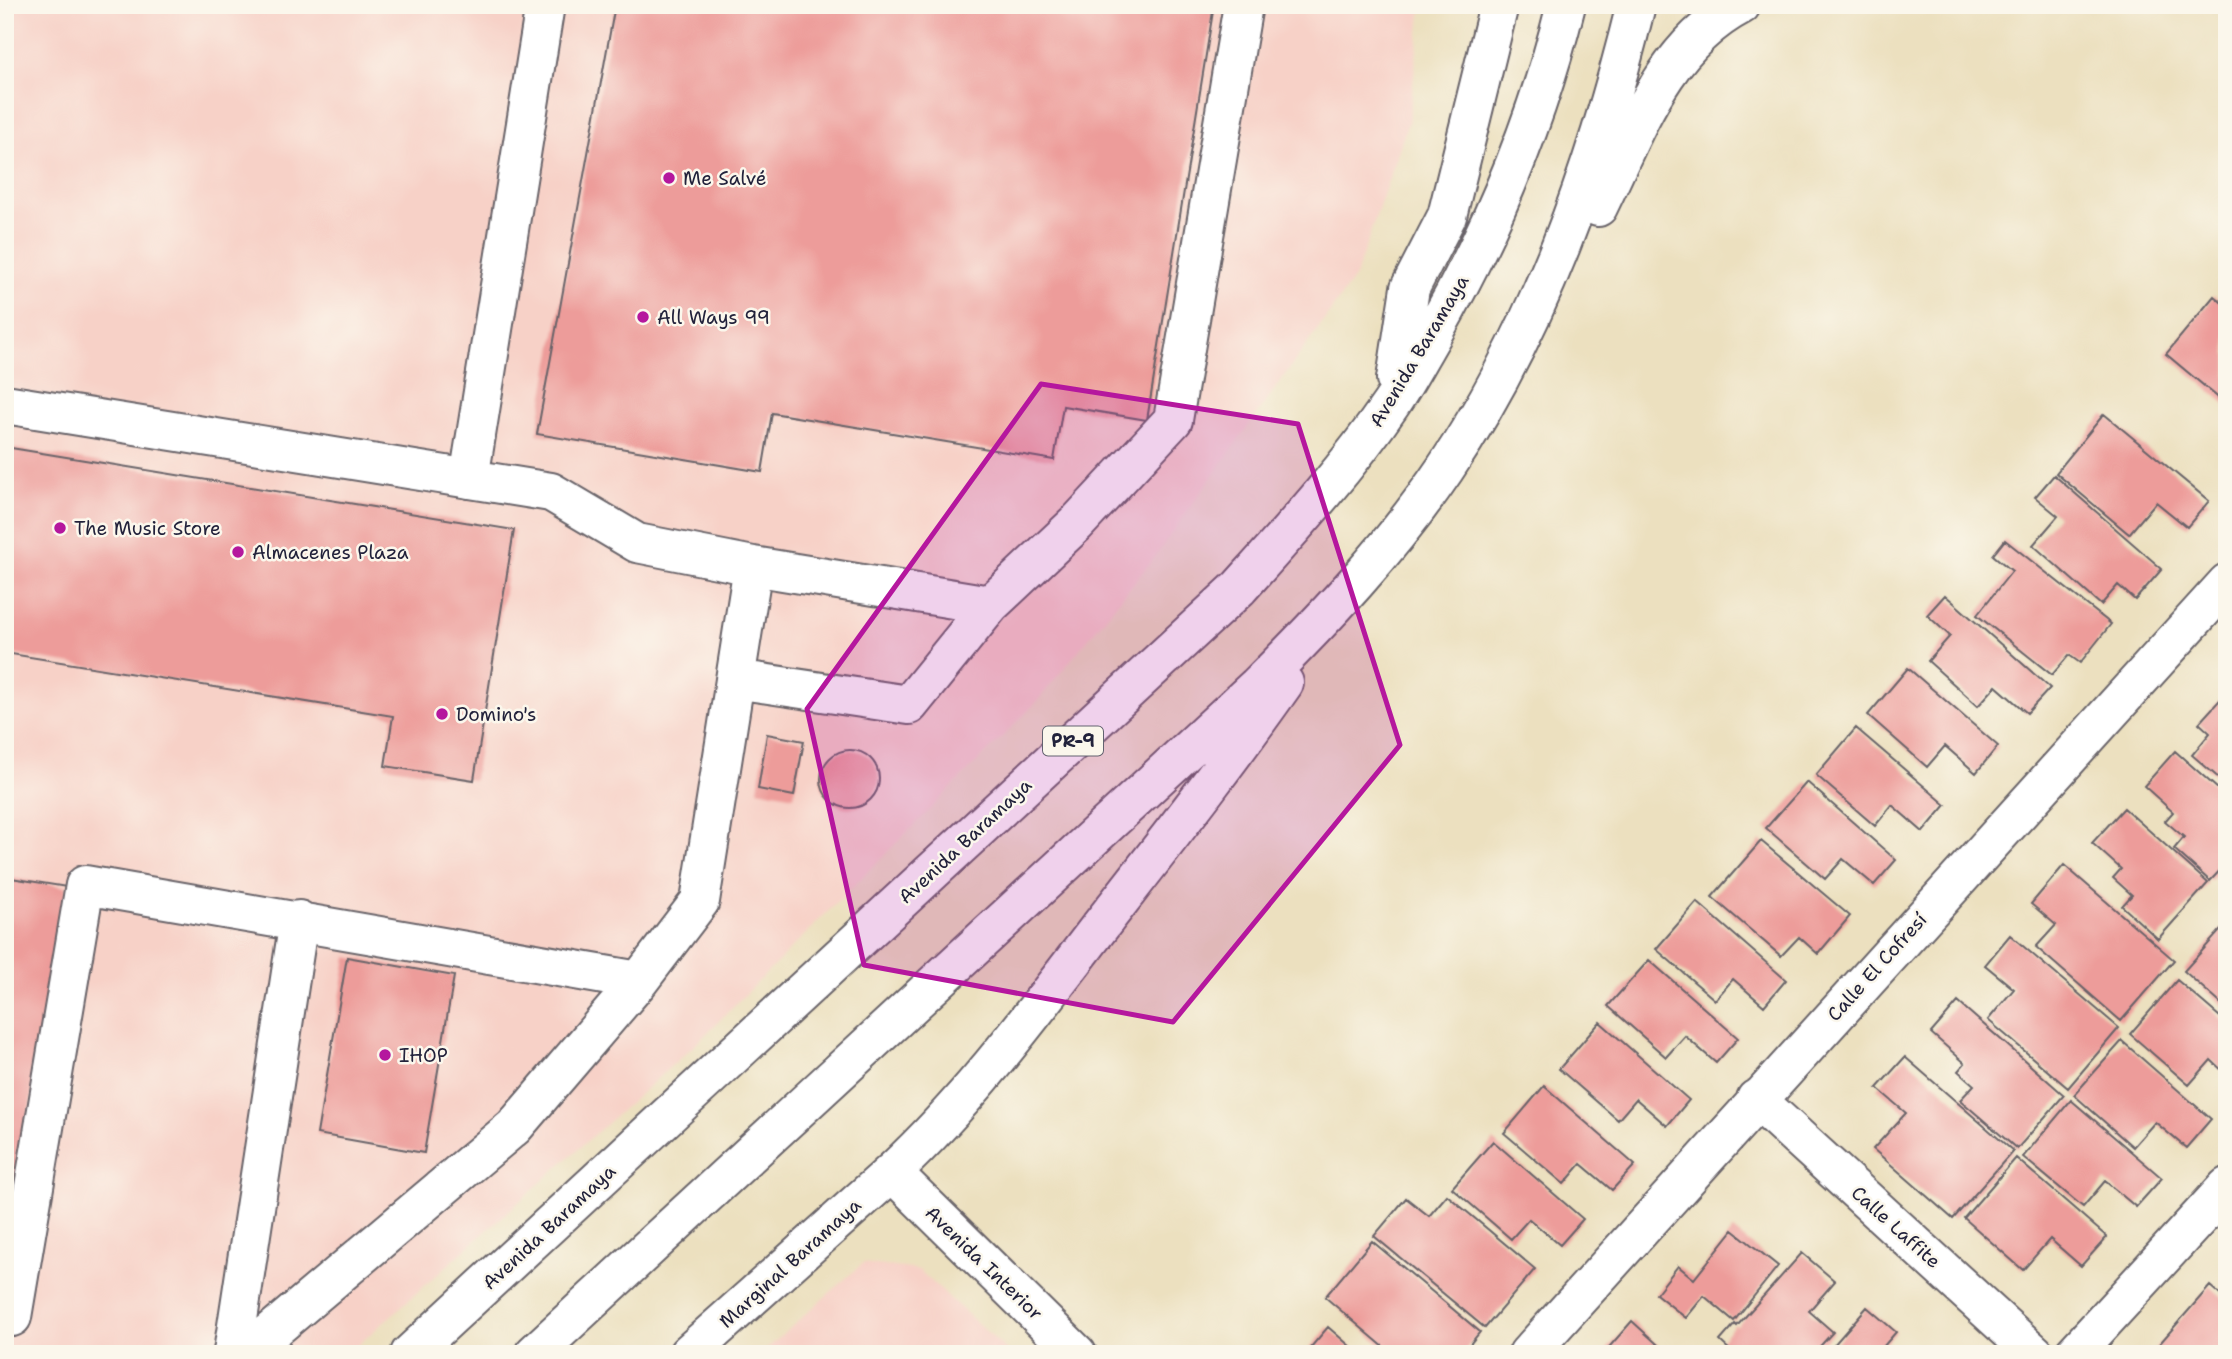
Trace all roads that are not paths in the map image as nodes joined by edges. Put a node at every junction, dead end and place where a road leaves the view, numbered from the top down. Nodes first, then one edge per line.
1 (545, 5) edge
2 (1243, 5) edge
3 (1499, 5) edge
4 (1566, 5) edge
5 (1636, 5) edge
6 (1741, 5) edge
7 (1519, 341) junction
8 (1393, 402) junction
9 (5, 404) edge
10 (469, 479) junction
11 (754, 566) junction
12 (2227, 583) edge
13 (1340, 602) junction
14 (990, 605) junction
15 (736, 679) junction
16 (299, 920) junction
17 (639, 981) junction
18 (1756, 1099) junction
19 (892, 1172) junction
20 (2227, 1187) edge
21 (12, 1317) dead end
22 (240, 1352) edge
23 (410, 1354) edge
24 (534, 1354) edge
25 (688, 1354) edge
26 (1077, 1354) edge
27 (1528, 1354) edge
28 (2035, 1354) edge
29 (2074, 1354) edge

1 - 10 main road
2 - 14 main road
3 - 8 main road
4 - 8 main road, Avenida Baramaya / PR-9
5 - 7 main road
6 - 7 main road
7 - 13 main road
8 - 23 main road, Avenida Baramaya / PR-9
9 - 10 main road
10 - 11 main road
11 - 14 main road
11 - 15 main road
12 - 18 main road, Calle El Cofresí
13 - 19 main road, Marginal Baramaya
13 - 24 main road
14 - 15 main road
15 - 17 main road
16 - 17 main road
16 - 21 main road
16 - 22 main road
17 - 22 main road
18 - 27 main road, Calle El Cofresí
18 - 28 main road, Calle Laffite
19 - 25 main road, Marginal Baramaya
19 - 26 main road, Avenida Interior
20 - 29 main road

